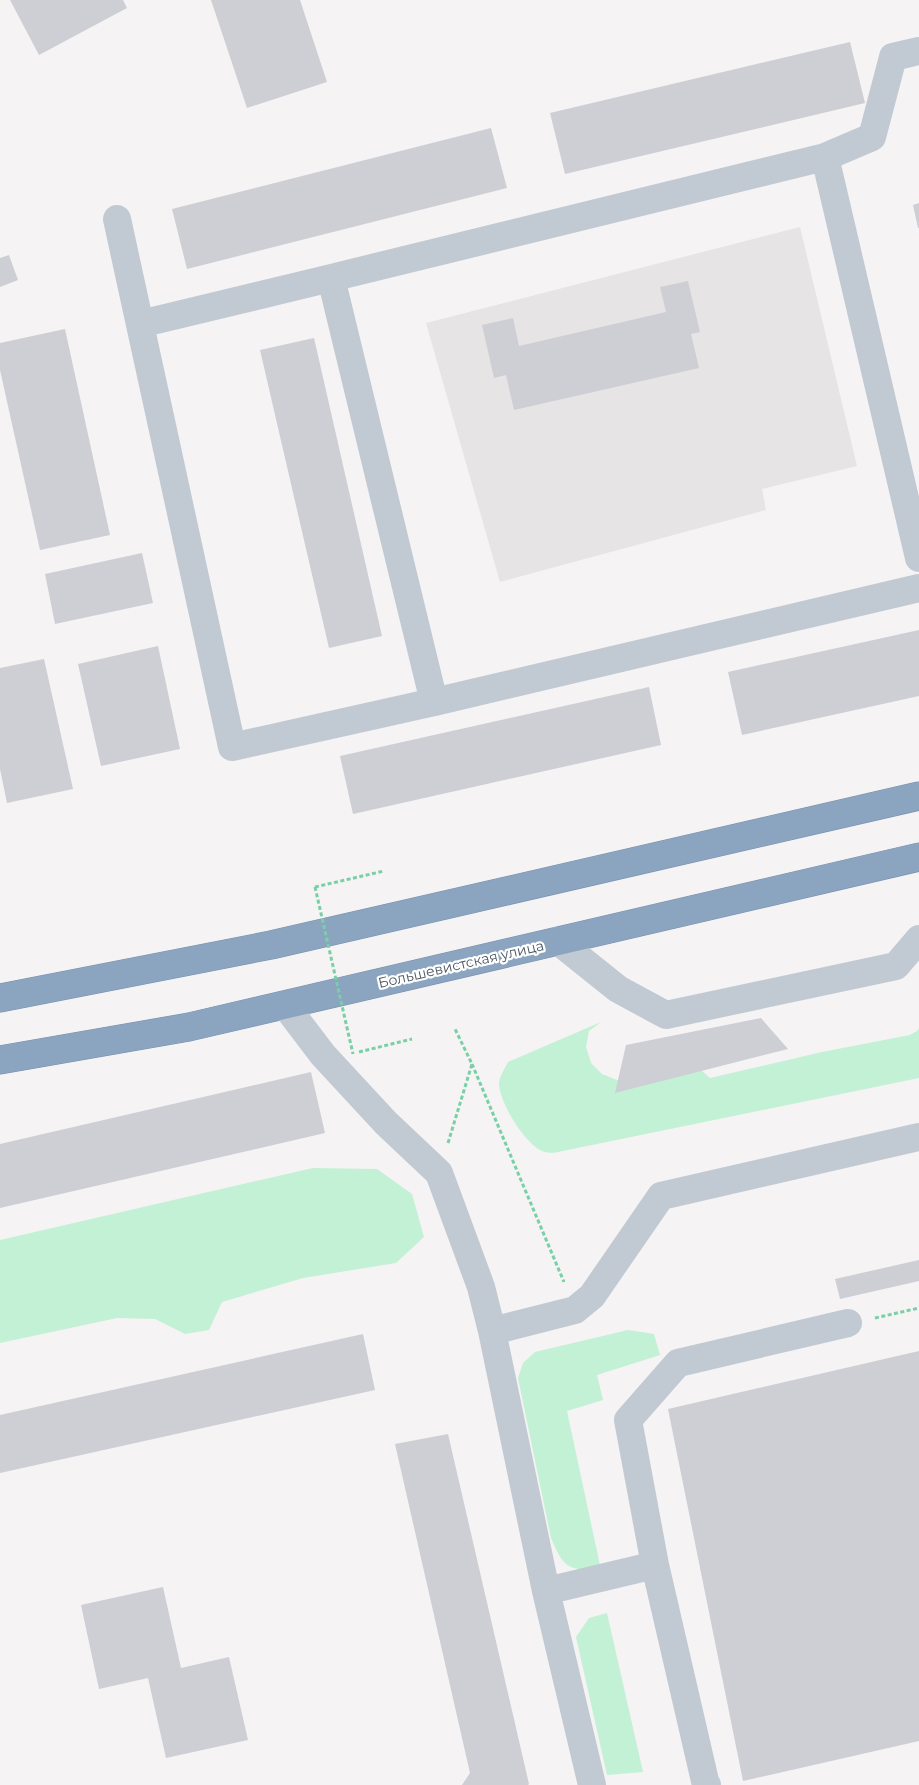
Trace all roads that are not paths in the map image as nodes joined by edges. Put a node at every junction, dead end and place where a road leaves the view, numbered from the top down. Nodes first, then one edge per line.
1 (919, 51) edge
2 (825, 157) junction
3 (117, 219) dead end
4 (330, 278) junction
5 (140, 324) junction
6 (919, 558) edge
7 (919, 588) edge
8 (434, 702) junction
9 (919, 796) edge
10 (919, 857) edge
11 (919, 939) edge
12 (558, 941) junction
13 (0, 998) edge
14 (286, 1004) junction
15 (0, 1060) edge
16 (919, 1137) edge
17 (848, 1323) road end
18 (492, 1331) junction
19 (654, 1565) junction
20 (546, 1591) junction
21 (592, 1785) edge
22 (707, 1785) edge

1 - 2 lane
2 - 4 lane
2 - 6 lane
3 - 5 lane
4 - 5 lane
4 - 8 lane
5 - 8 lane
7 - 8 lane
9 - 13 highway
10 - 12 highway, Большевистская улица
11 - 12 lane
12 - 14 highway, Большевистская улица
14 - 15 highway, Большевистская улица
14 - 18 lane
16 - 18 lane
17 - 19 lane
18 - 20 lane
19 - 20 lane
19 - 22 lane
20 - 21 lane

